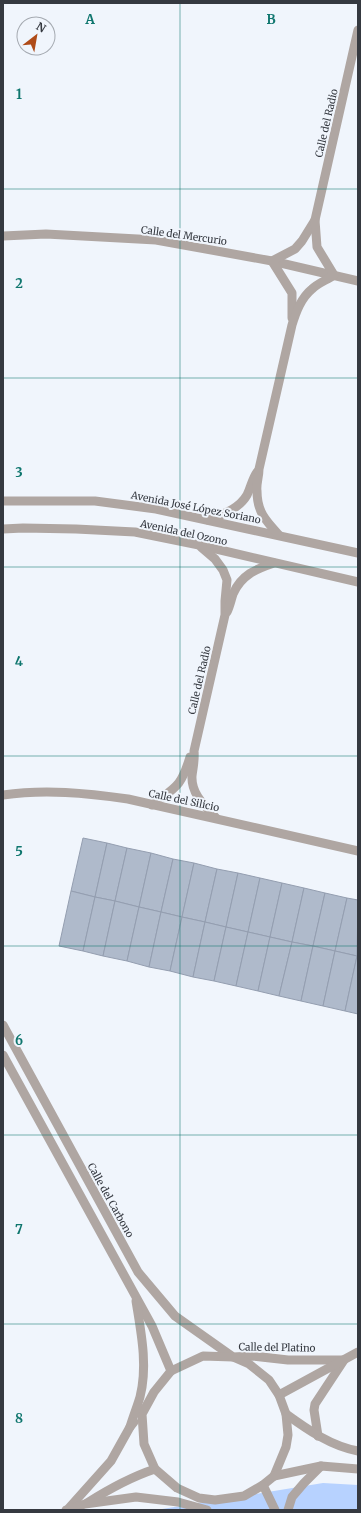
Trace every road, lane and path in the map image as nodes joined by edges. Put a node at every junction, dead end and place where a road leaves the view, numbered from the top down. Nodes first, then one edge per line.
1 (358, 30) edge
2 (315, 220) junction
3 (3, 236) edge
4 (272, 261) junction
5 (334, 275) junction
6 (358, 281) edge
7 (292, 325) junction
8 (258, 469) junction
9 (3, 502) edge
10 (208, 520) junction
11 (3, 529) edge
12 (279, 535) junction
13 (199, 545) junction
14 (358, 553) edge
15 (275, 563) junction
16 (358, 582) edge
17 (225, 615) junction
18 (194, 751) junction
19 (3, 795) edge
20 (152, 805) junction
21 (216, 818) junction
22 (358, 851) edge
23 (3, 1025) edge
24 (3, 1055) edge
25 (136, 1295) junction
26 (358, 1352) edge
27 (233, 1357) junction
28 (344, 1360) junction
29 (171, 1371) junction
30 (279, 1395) junction
31 (142, 1414) junction
32 (286, 1414) junction
33 (130, 1427) junction
34 (318, 1436) junction
35 (358, 1451) edge
36 (321, 1466) junction
37 (155, 1469) junction
38 (358, 1469) edge
39 (274, 1476) junction
40 (263, 1485) junction
41 (197, 1502) junction
42 (84, 1504) junction
43 (67, 1509) edge
44 (207, 1510) edge
45 (275, 1510) edge
46 (288, 1510) edge

1 - 2 street, Calle del Radio
2 - 4 street, Calle del Radio
2 - 5 street, Calle del Radio
3 - 4 street, Calle del Mercurio
4 - 5 street, Calle del Mercurio
4 - 7 street
5 - 6 street, Calle del Mercurio
5 - 7 street
7 - 8 street
8 - 10 street
8 - 12 street
9 - 10 street, Avenida José López Soriano
10 - 12 street, Avenida José López Soriano
11 - 13 street, Avenida del Ozono
12 - 14 street, Avenida José López Soriano
13 - 15 street, Avenida del Ozono
13 - 17 street, Calle del Radio
15 - 16 street, Avenida del Ozono
15 - 17 street, Calle del Radio
17 - 18 street, Calle del Radio
18 - 20 street, Calle del Radio
18 - 21 street, Calle del Radio
19 - 20 street, Calle del Silicio
20 - 21 street, Calle del Silicio
21 - 22 street, Calle del Silicio
23 - 27 street, Calle del Carbono
24 - 25 street
25 - 29 street
25 - 33 street
26 - 28 street, Calle del Platino
27 - 28 street, Calle del Platino
27 - 29 street, Calle del Platino
27 - 30 street
28 - 30 street, Calle del Platino
28 - 34 street, Calle del Platino
29 - 31 street
30 - 32 street
31 - 33 street
31 - 37 street
32 - 34 street
32 - 39 street
33 - 43 street
34 - 35 street
36 - 38 street
36 - 39 street
36 - 46 street
37 - 41 street
37 - 42 street
39 - 40 street
40 - 41 street
40 - 45 street
41 - 42 street
41 - 44 street
42 - 43 street

